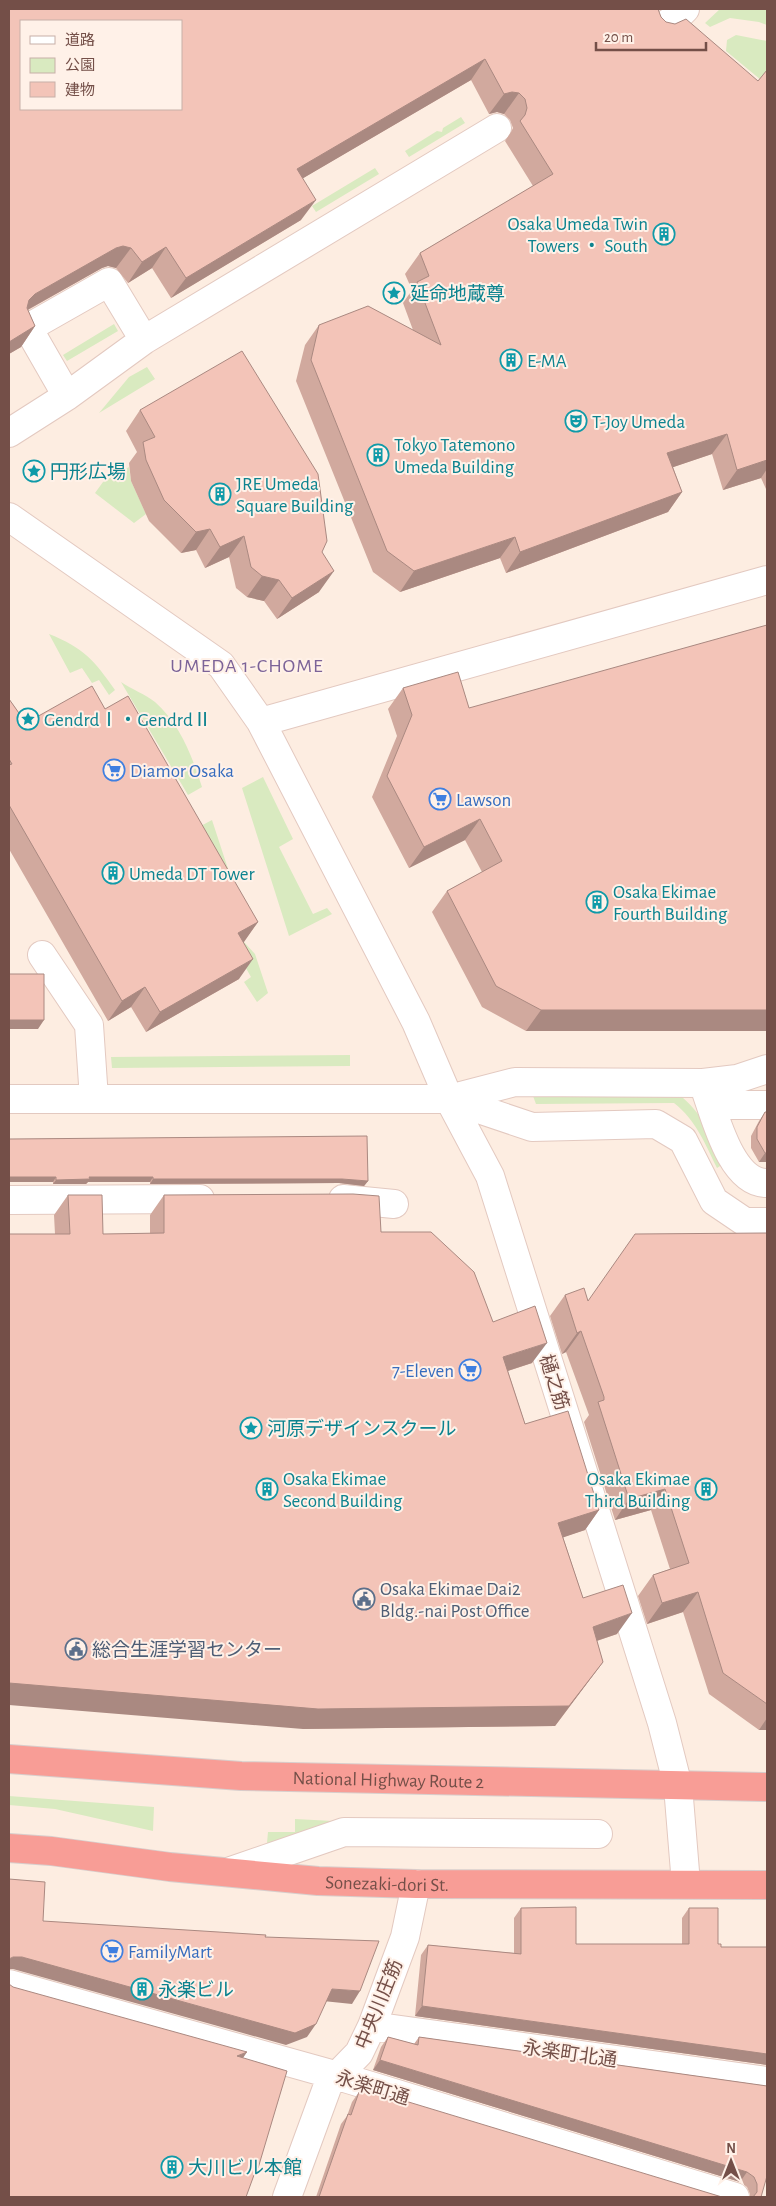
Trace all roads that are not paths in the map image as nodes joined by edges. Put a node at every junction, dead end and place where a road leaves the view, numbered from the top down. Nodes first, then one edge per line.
1 (685, 9) edge
2 (659, 29) edge
3 (497, 128) dead end
4 (144, 340) junction
5 (67, 396) junction
6 (9, 433) edge
7 (9, 517) edge
8 (767, 580) edge
9 (261, 722) junction
10 (42, 955) dead end
11 (767, 1069) edge
12 (703, 1083) junction
13 (9, 1099) edge
14 (94, 1099) junction
15 (449, 1099) junction
16 (767, 1105) edge
17 (767, 1183) edge
18 (226, 1199) edge
19 (320, 1199) edge
20 (9, 1200) edge
21 (394, 1204) dead end
22 (767, 1222) edge
23 (9, 1759) edge
24 (678, 1786) junction
25 (767, 1787) edge
26 (598, 1834) dead end
27 (9, 1848) edge
28 (231, 1871) junction
29 (416, 1884) junction
30 (686, 1884) junction
31 (767, 1885) edge
32 (9, 1984) edge
33 (372, 2026) junction
34 (338, 2076) junction
35 (767, 2081) edge
36 (287, 2197) edge
37 (734, 2197) edge

1 - 2 street
3 - 4 street
4 - 5 street
4 - 5 street
5 - 6 street
7 - 9 street, 樋之筋
8 - 9 street
9 - 15 street, 樋之筋
10 - 14 street
11 - 12 street
12 - 15 street
12 - 16 street
12 - 17 street
13 - 14 street
14 - 15 street
15 - 22 street
15 - 24 street, 樋之筋
18 - 20 street
19 - 21 street
23 - 24 highway, National Highway Route 2
24 - 25 highway, National Highway Route 2
24 - 30 street, 樋之筋
26 - 28 street
27 - 28 highway, Sonezaki-dori St.
28 - 29 highway, Sonezaki-dori St.
29 - 30 highway, Sonezaki-dori St.
29 - 33 street, 中央川庄筋
30 - 31 highway, Sonezaki-dori St.
32 - 34 street, 永楽町通
33 - 34 street, 中央川庄筋
33 - 35 street, 永楽町北通
34 - 36 street, 中央川庄筋
34 - 37 street, 永楽町通

